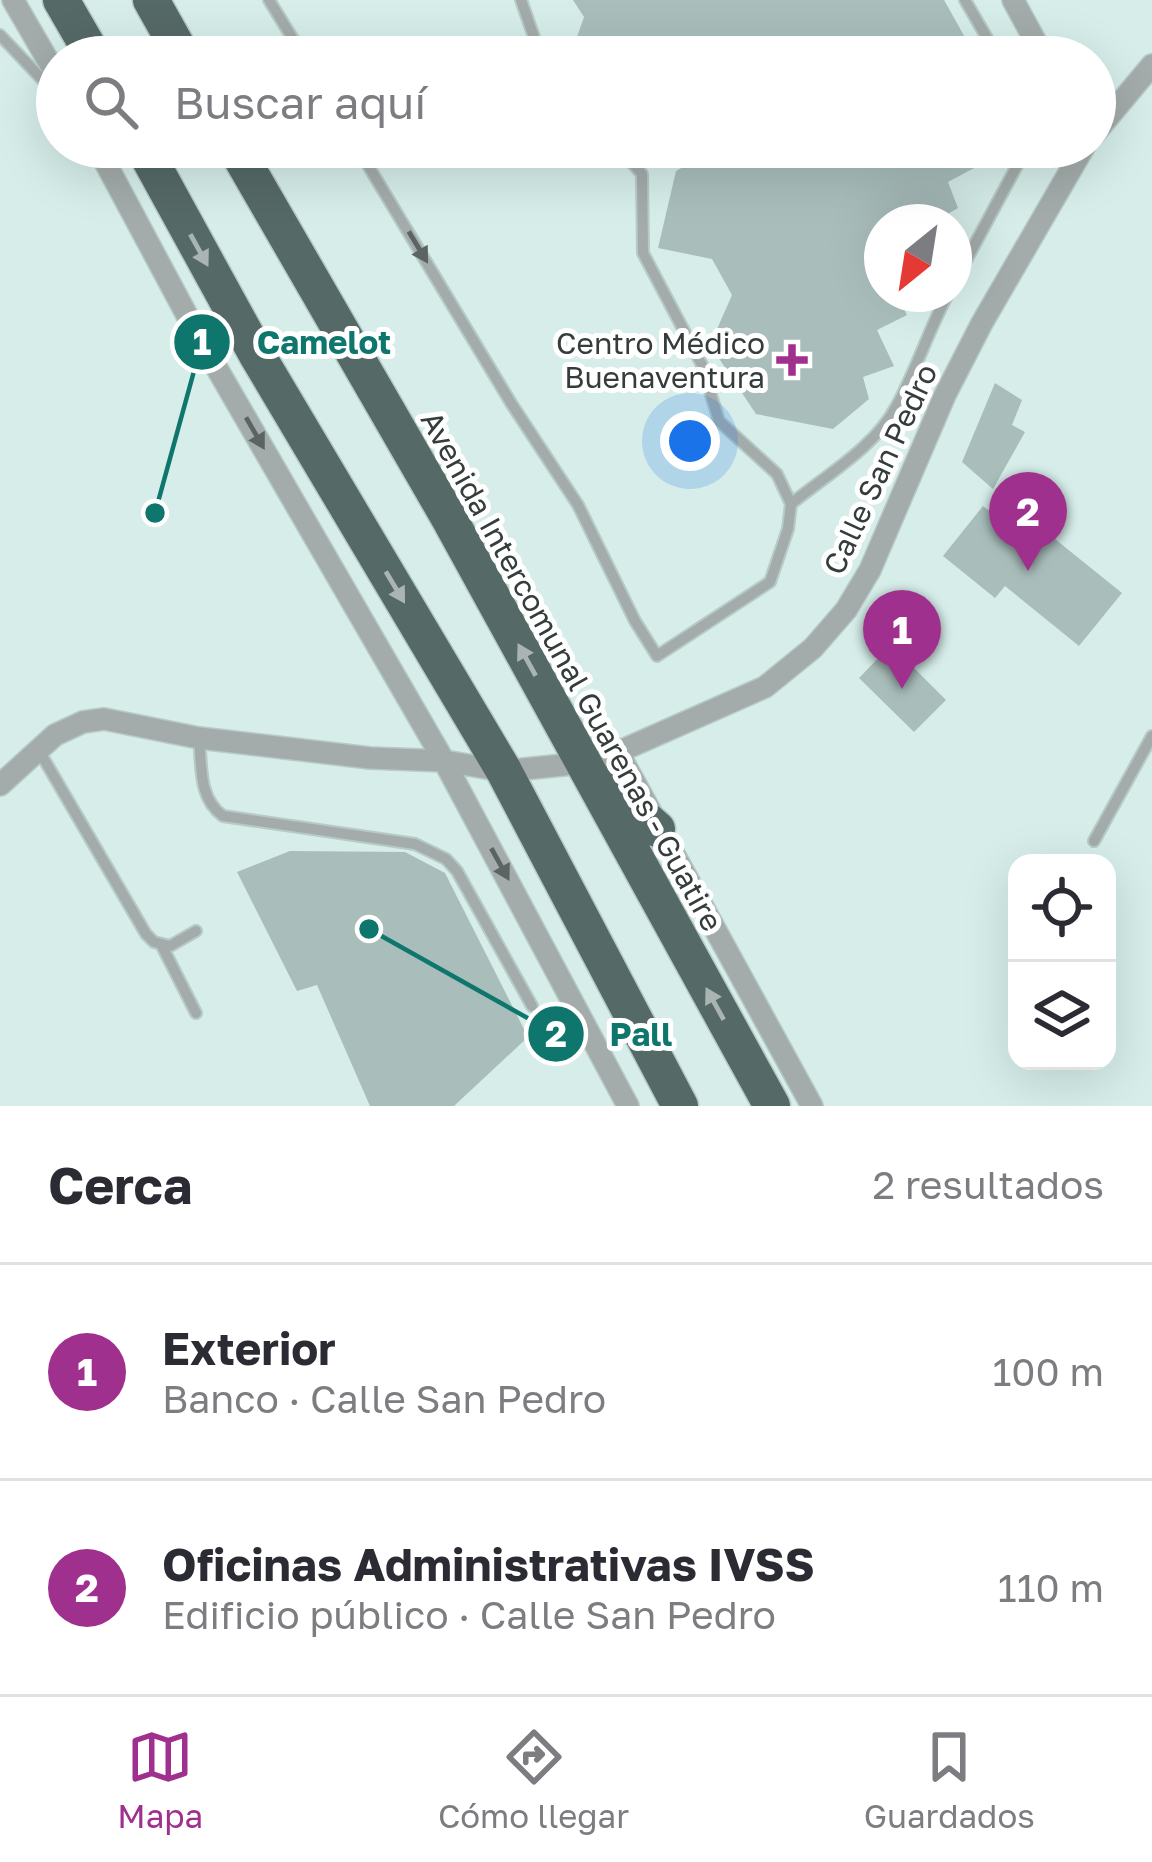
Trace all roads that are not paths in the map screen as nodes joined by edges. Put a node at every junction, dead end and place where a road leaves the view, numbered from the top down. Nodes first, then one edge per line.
1 (13, 0) edge
2 (61, 0) edge
3 (151, 0) edge
4 (269, 0) edge
5 (521, 0) edge
6 (965, 0) edge
7 (1013, 0) edge
8 (0, 34) edge
9 (82, 36) edge
10 (171, 36) edge
11 (291, 36) edge
12 (534, 36) edge
13 (986, 36) edge
14 (1033, 36) edge
15 (36, 40) edge
16 (1152, 65) edge
17 (36, 72) edge
18 (1116, 108) edge
19 (108, 168) edge
20 (154, 168) edge
21 (247, 168) edge
22 (370, 168) edge
23 (637, 168) edge
24 (1016, 168) edge
25 (1072, 168) edge
26 (972, 249) edge
27 (938, 312) edge
28 (791, 504) junction
29 (1152, 736) edge
30 (199, 738) junction
31 (38, 749) junction
32 (600, 758) junction
33 (444, 761) junction
34 (504, 771) junction
35 (0, 785) edge
36 (657, 829) joint
37 (1094, 841) dead end
38 (196, 931) dead end
39 (162, 946) junction
40 (532, 1006) dead end
41 (196, 1013) dead end
42 (628, 1106) edge
43 (680, 1106) edge
44 (772, 1106) edge
45 (812, 1106) edge

1 - 15 street
2 - 9 highway
3 - 10 highway
4 - 11 lane
5 - 12 lane
6 - 13 lane
7 - 14 street
8 - 17 lane
16 - 18 street
19 -> 33 street
20 -> 34 highway
32 -> 21 highway, Avenida Intercomunal Guarenas - Guatire
22 -> 28 lane
23 - 28 lane
24 - 26 lane
25 - 32 street, Calle San Pedro
27 - 28 lane
29 - 37 lane
30 - 31 street, Calle San Pedro
30 - 33 street, Calle San Pedro
30 - 40 lane
31 - 35 street, Calle San Pedro
31 - 39 lane
32 - 34 street, Calle San Pedro
32 - 36 highway
44 -> 32 highway, Avenida Intercomunal Guarenas - Guatire
33 - 34 street, Calle San Pedro
33 -> 42 street
34 - 43 highway
36 - 45 street, Avenida Intercomunal Guarenas - Guatire
38 - 39 lane
39 - 41 lane

